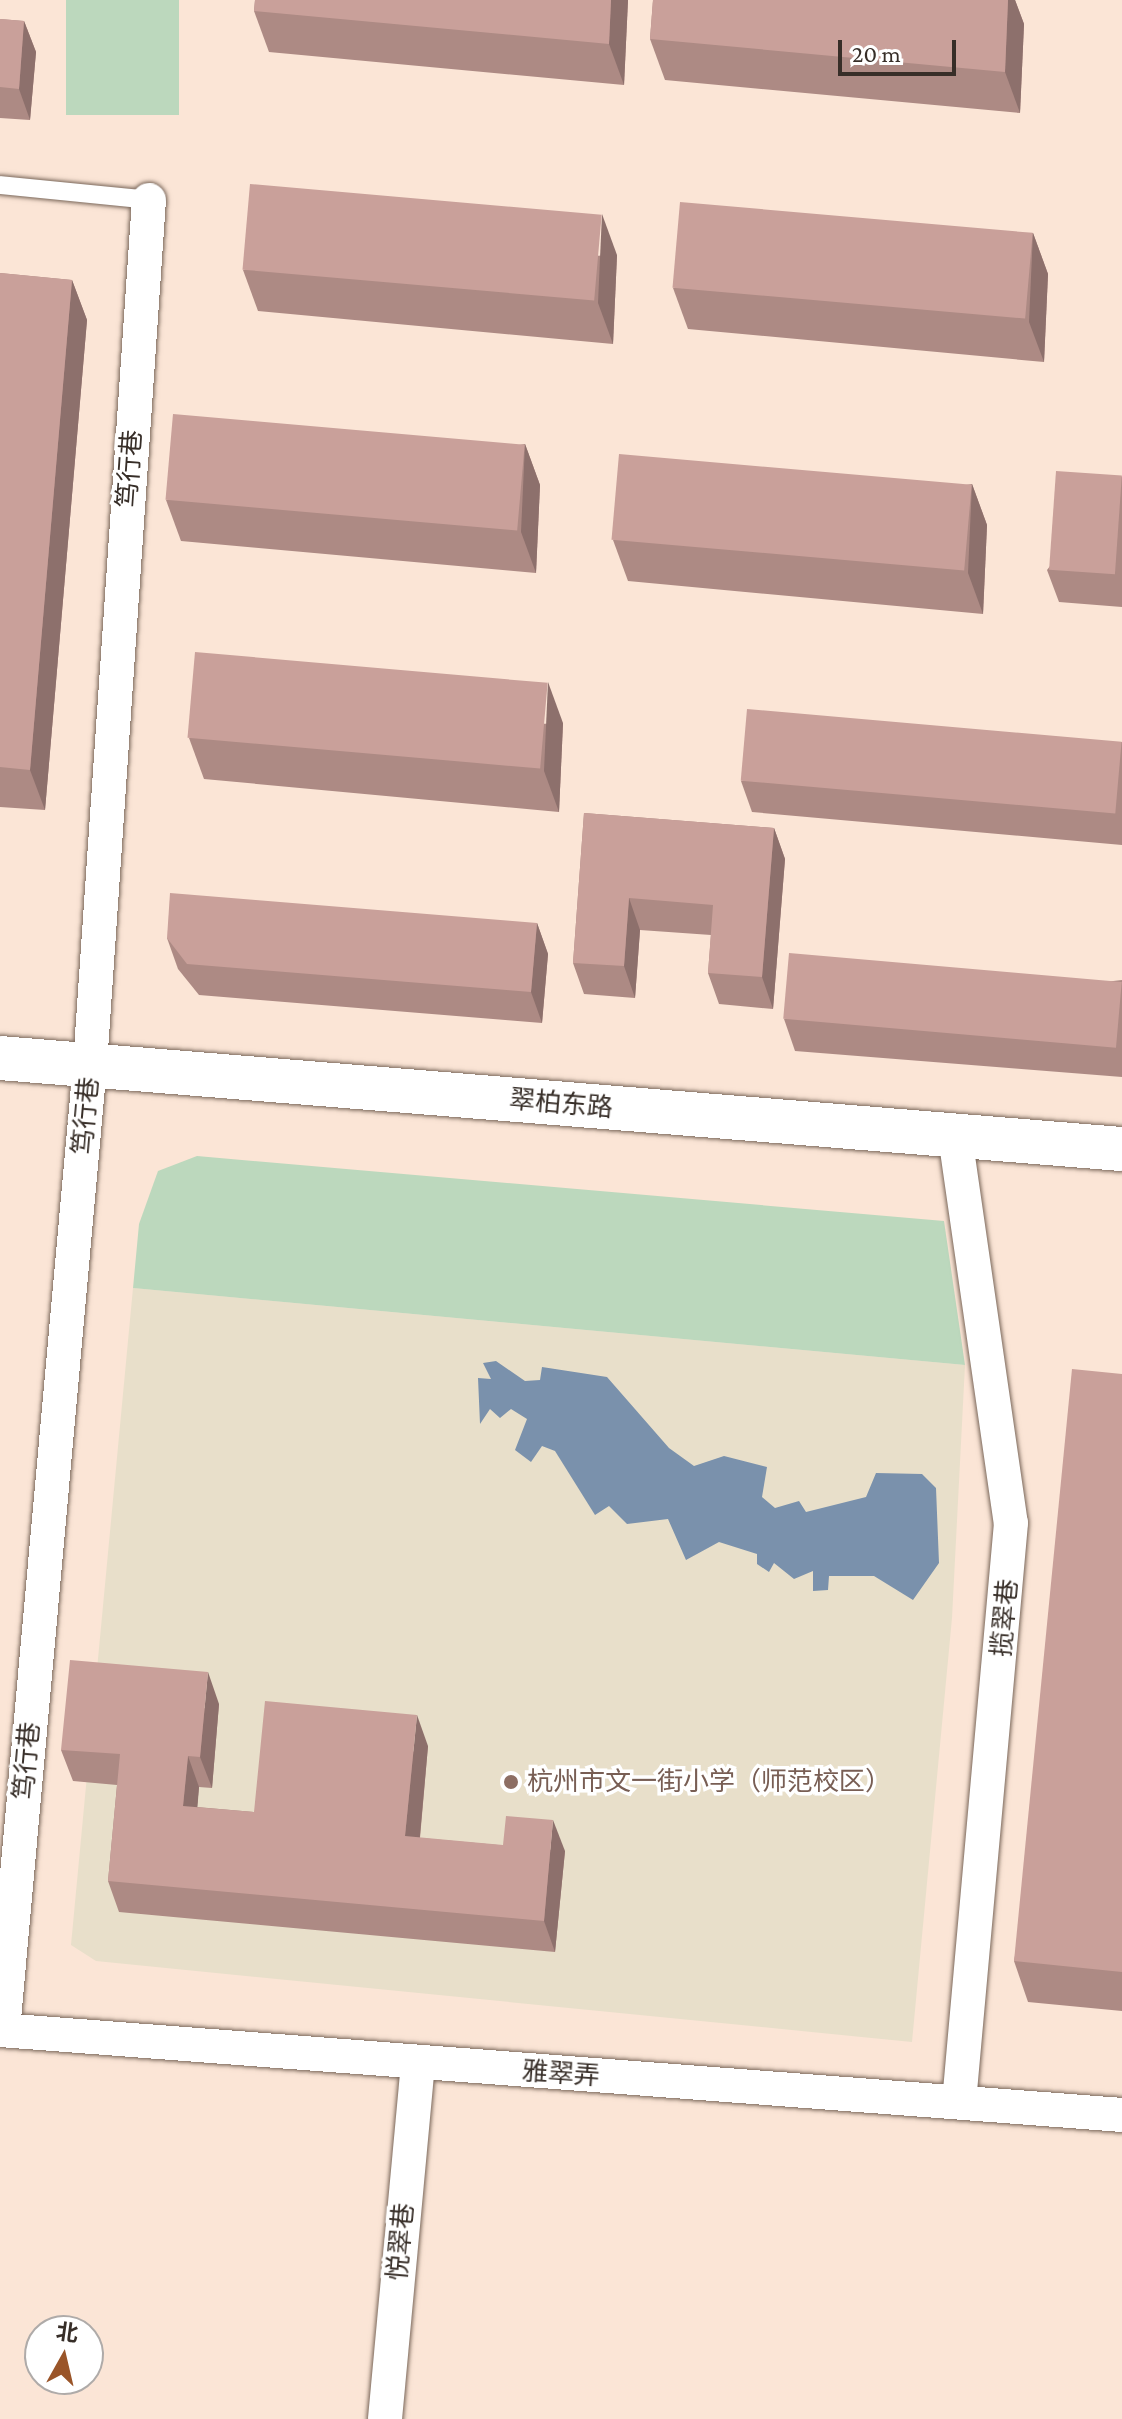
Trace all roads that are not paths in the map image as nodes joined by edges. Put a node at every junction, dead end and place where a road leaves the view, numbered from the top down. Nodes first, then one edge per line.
1 (0, 185) edge
2 (149, 200) joint
3 (0, 1058) edge
4 (90, 1065) junction
5 (955, 1136) junction
6 (1122, 1149) edge
7 (1, 2030) edge
8 (418, 2065) junction
9 (959, 2102) junction
10 (1122, 2115) edge
11 (385, 2419) edge

1 - 2 lane
2 - 4 street, 笃行巷
3 - 4 street, 翠柏东路
4 - 5 street, 翠柏东路
4 - 7 street, 笃行巷
5 - 6 street, 翠柏东路
5 - 9 street, 揽翠巷
7 - 8 street, 雅翠弄
8 - 9 street, 雅翠弄
8 - 11 street, 悦翠巷
9 - 10 street, 雅翠弄

